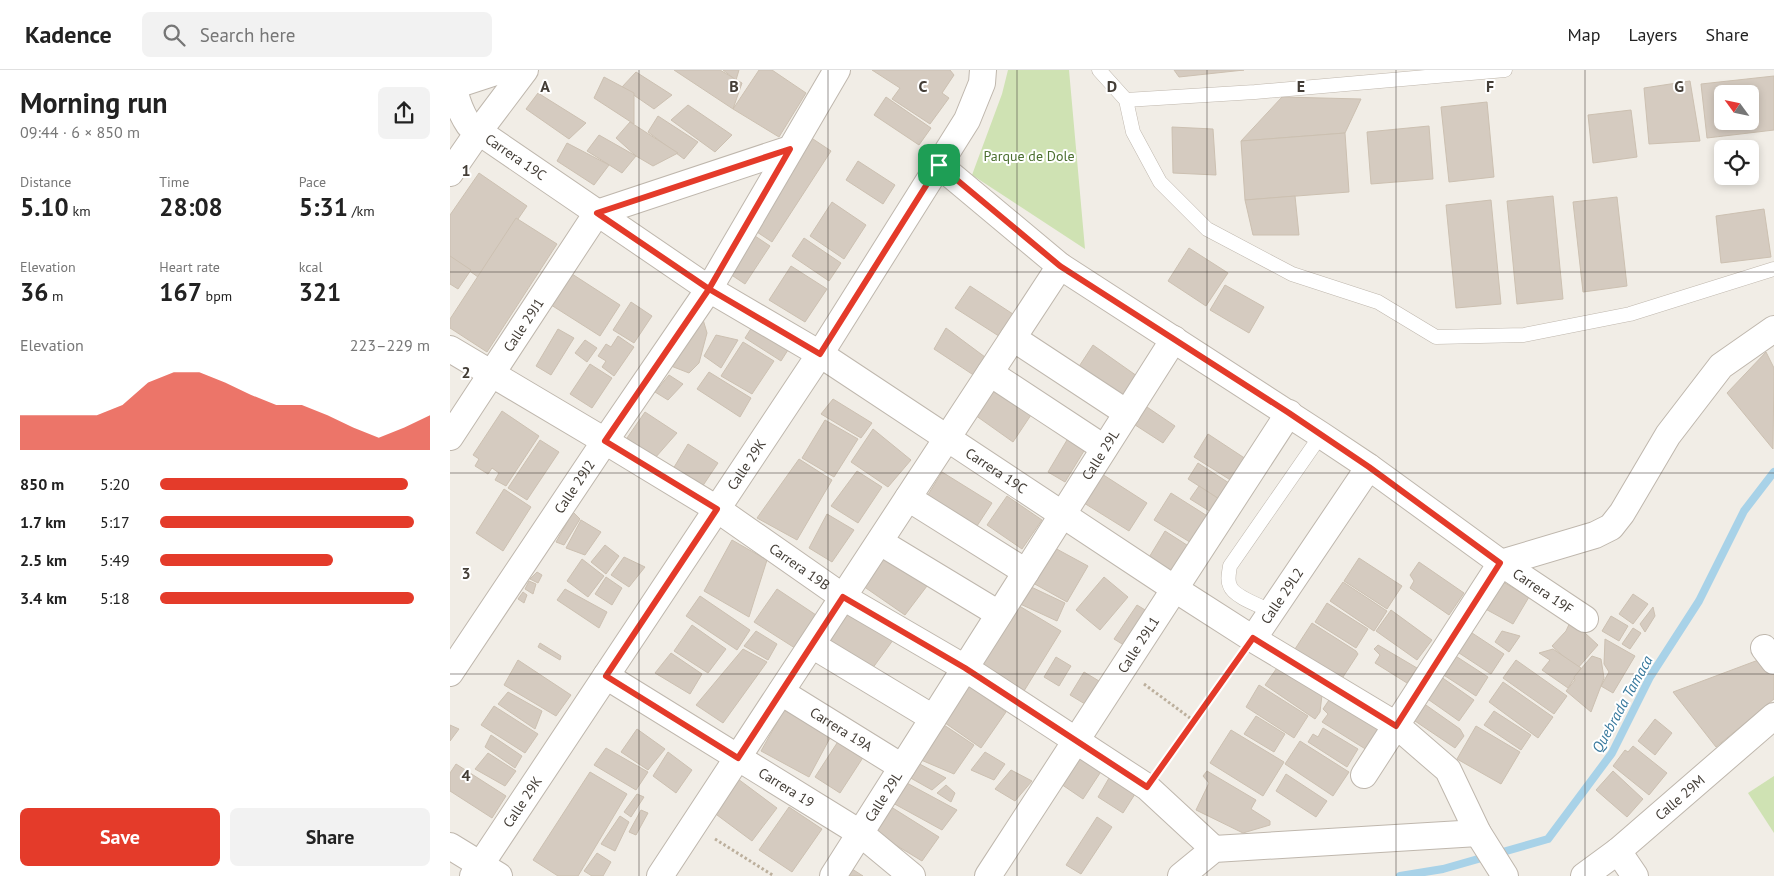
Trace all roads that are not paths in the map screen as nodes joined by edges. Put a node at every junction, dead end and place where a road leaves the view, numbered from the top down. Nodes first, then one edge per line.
1 (502, 70) edge
2 (525, 70) edge
3 (837, 70) edge
4 (984, 70) edge
5 (1099, 70) edge
6 (1505, 70) edge
7 (451, 81) edge
8 (1126, 100) junction
9 (479, 131) junction
10 (790, 149) junction
11 (939, 165) junction
12 (450, 173) edge
13 (597, 213) junction
14 (1060, 266) junction
15 (1774, 269) edge
16 (709, 289) junction
17 (1774, 329) edge
18 (1013, 338) junction
19 (1174, 339) junction
20 (450, 349) edge
21 (820, 354) junction
22 (990, 373) junction
23 (492, 374) junction
24 (1127, 413) junction
25 (1289, 413) junction
26 (1321, 435) junction
27 (450, 438) edge
28 (946, 439) junction
29 (605, 441) junction
30 (1104, 448) junction
31 (1369, 467) junction
32 (908, 498) junction
33 (717, 509) junction
34 (1063, 514) junction
35 (880, 542) junction
36 (1500, 563) junction
37 (1026, 572) junction
38 (1175, 589) junction
39 (843, 597) junction
40 (1272, 611) junction
41 (999, 614) junction
42 (1585, 619) dead end
43 (1253, 638) junction
44 (812, 645) junction
45 (965, 668) junction
46 (450, 673) edge
47 (606, 676) junction
48 (781, 692) junction
49 (1774, 716) edge
50 (933, 718) junction
51 (1396, 726) junction
52 (1076, 741) junction
53 (738, 758) junction
54 (902, 767) junction
55 (1364, 775) dead end
56 (860, 833) junction
57 (1482, 839) junction
58 (450, 846) edge
59 (1214, 849) junction
60 (1618, 851) junction
61 (484, 872) edge
62 (660, 876) edge
63 (833, 876) edge
64 (912, 876) edge
65 (988, 876) edge
66 (1181, 876) edge
67 (1505, 876) edge
68 (1584, 876) edge
69 (1635, 876) edge

1 - 7 street
2 - 9 street
3 - 10 street, Calle 29J2
4 - 11 street, Calle 29K
5 - 8 lane
6 - 8 lane
7 - 9 street, Carrera 19C
8 - 15 lane
9 - 12 street
9 - 13 street, Carrera 19C
10 - 13 street
10 - 16 street, Calle 29J2
11 - 14 street, Carrera 19F
11 - 21 street, Calle 29K
13 - 16 street, Carrera 19C
13 - 23 street, Calle 29J1
14 - 18 street
14 - 19 street, Carrera 19F
16 - 21 street, Carrera 19C
16 - 29 street, Calle 29J2
17 - 36 street
18 - 22 street
18 - 24 street
19 - 24 street, Calle 29L
19 - 25 street, Carrera 19F
20 - 23 street, Carrera 19B
21 - 28 street, Carrera 19C
21 - 33 street, Calle 29K
22 - 28 street
22 - 30 street
23 - 27 street, Calle 29J1
23 - 29 street, Carrera 19B
24 - 30 street, Calle 29L
25 - 26 street, Carrera 19F
25 - 38 street, Calle 29L1
26 - 31 street, Carrera 19F
26 - 40 lane
28 - 32 street
28 - 34 street, Carrera 19C
29 - 33 street, Carrera 19B
29 - 46 street, Calle 29J2
30 - 34 street, Calle 29L
31 - 36 street, Carrera 19F
31 - 40 street, Calle 29L2
32 - 35 street
32 - 37 street
33 - 39 street, Carrera 19B
33 - 47 street, Calle 29K
34 - 37 street, Calle 29L
34 - 38 street, Carrera 19C
35 - 39 street
35 - 41 street
36 - 42 street, Carrera 19F
36 - 51 street
37 - 41 street, Calle 29L
38 - 43 street, Carrera 19C
38 - 52 street, Calle 29L1
39 - 44 street
39 - 45 street, Carrera 19B
40 - 43 street, Calle 29L2
41 - 45 street, Calle 29L
43 - 51 street, Carrera 19C
44 - 48 street
44 - 50 street
45 - 50 street, Calle 29L
45 - 52 street, Carrera 19B
47 - 53 street, Carrera 19
47 - 61 street, Calle 29K
48 - 53 street
48 - 54 street, Carrera 19A
49 - 60 street, Calle 29M
50 - 54 street, Calle 29L
51 - 55 street
51 - 57 street, Carrera 19C
52 - 59 street, Carrera 19B
52 - 65 street, Calle 29L1
53 - 56 street, Carrera 19
53 - 62 street
54 - 56 street, Calle 29L
56 - 63 street, Calle 29L
56 - 64 street, Carrera 19
57 - 59 street
57 - 67 street, Carrera 19C
58 - 61 street
59 - 66 street
60 - 68 street, Calle 29M
60 - 69 street

